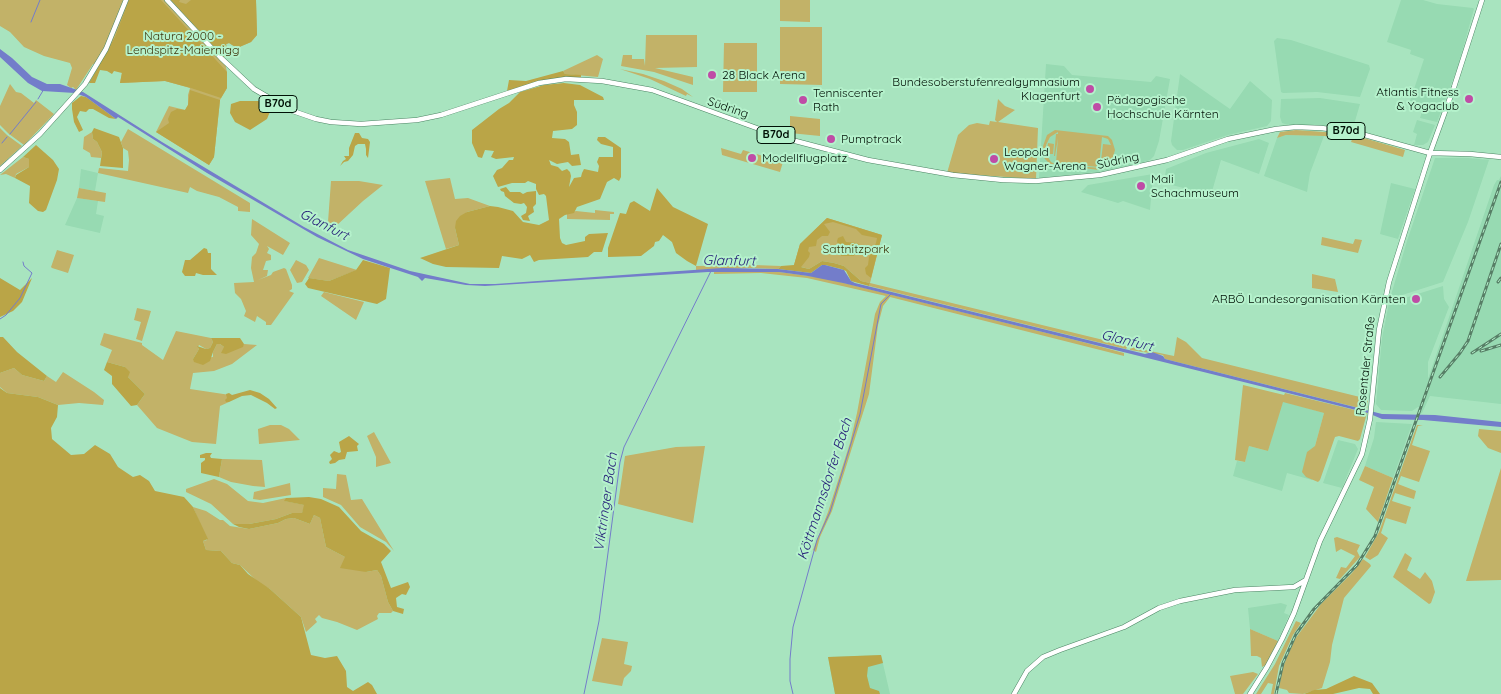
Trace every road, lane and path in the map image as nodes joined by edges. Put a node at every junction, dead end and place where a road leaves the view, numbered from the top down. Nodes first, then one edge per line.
1 (126, 0) edge
2 (167, 0) edge
3 (1482, 0) edge
4 (1430, 153) junction
5 (1501, 157) edge
6 (0, 170) edge
7 (1306, 580) junction
8 (1294, 587) junction
9 (1284, 588) junction
10 (1301, 592) junction
11 (1014, 694) edge
12 (1250, 694) edge

1 - 6 main road
2 - 4 main road, Südring / B70d
3 - 4 main road, Rosentaler Straße
4 - 5 main road, Südring / B70d
4 - 7 main road, Rosentaler Straße
7 - 8 main road
7 - 10 main road, Rosentaler Straße
8 - 9 main road
8 - 10 main road
9 - 10 main road
9 - 11 main road
10 - 12 main road, Rosentaler Straße

